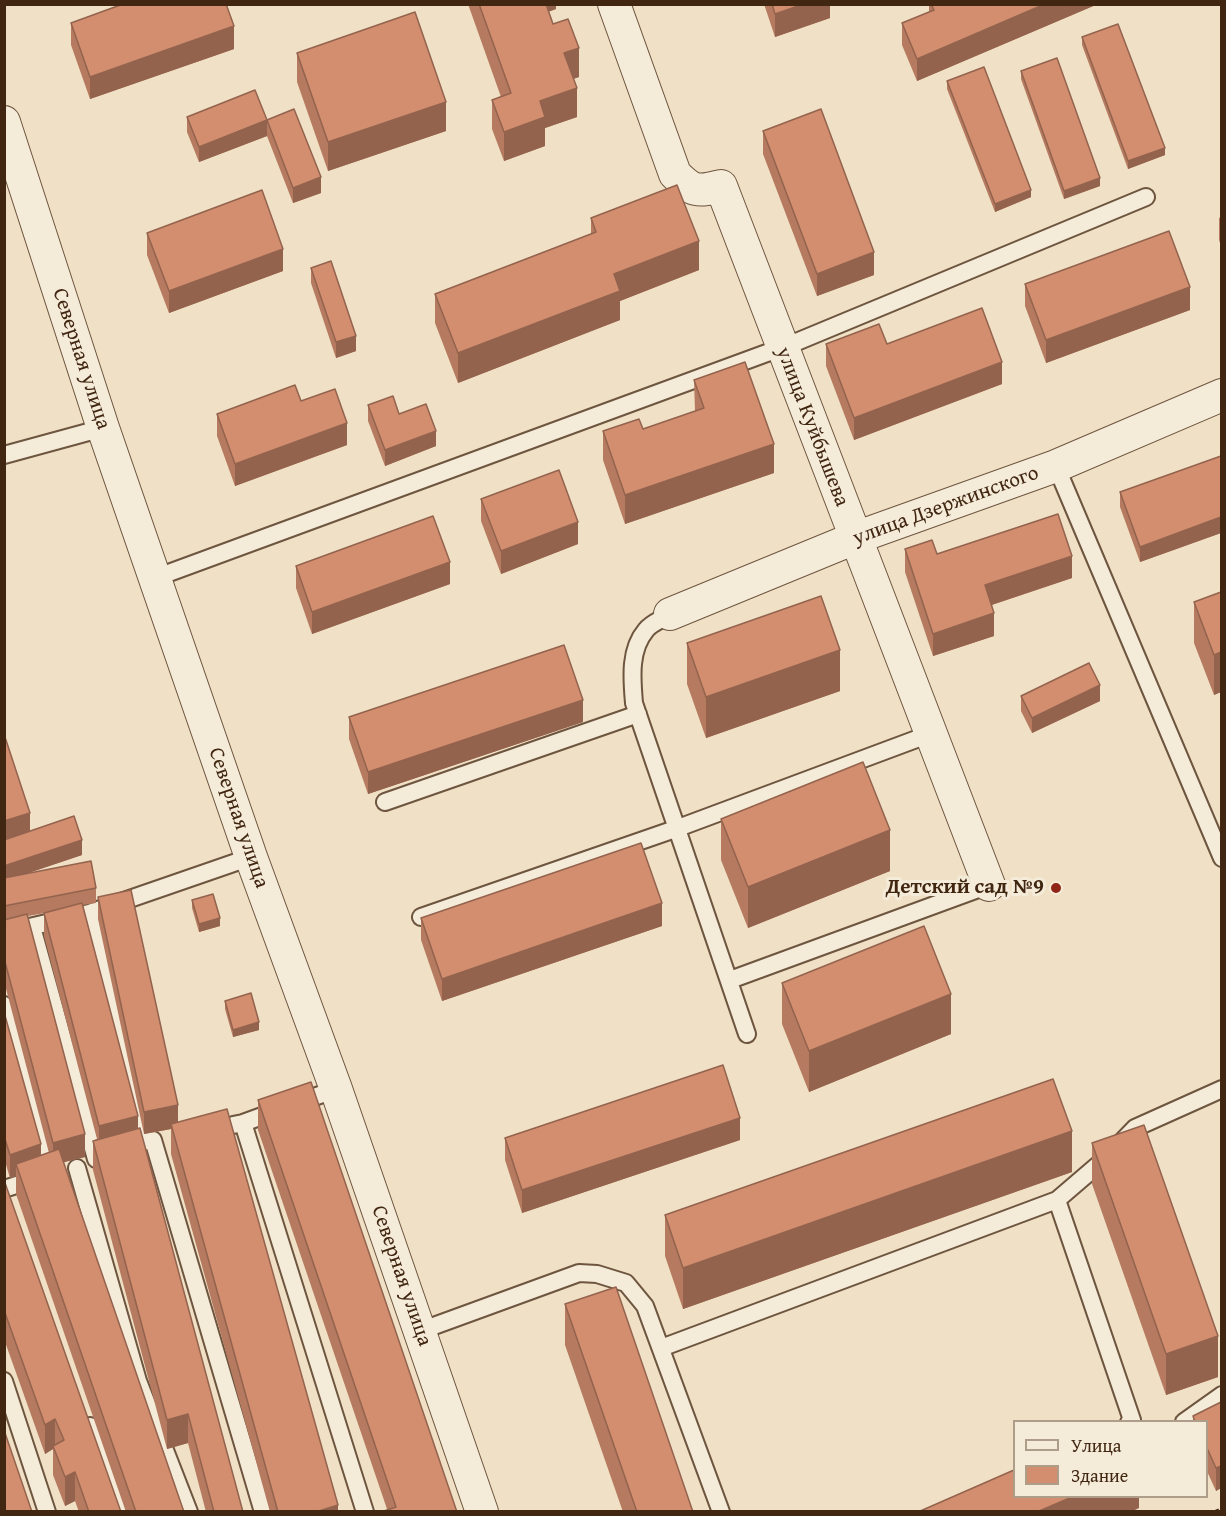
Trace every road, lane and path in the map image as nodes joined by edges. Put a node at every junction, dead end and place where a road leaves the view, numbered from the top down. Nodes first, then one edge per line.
1 (614, 4) edge
2 (4, 122) edge
3 (1146, 197) dead end
4 (782, 348) junction
5 (1221, 396) edge
6 (103, 428) junction
7 (4, 455) edge
8 (1056, 466) junction
9 (855, 538) junction
10 (155, 578) junction
11 (670, 614) joint
12 (638, 714) junction
13 (930, 734) junction
14 (385, 802) dead end
15 (678, 828) junction
16 (251, 857) junction
17 (1221, 858) edge
18 (989, 885) joint
19 (89, 913) junction
20 (421, 917) edge
21 (32, 927) junction
22 (4, 933) edge
23 (730, 980) junction
24 (4, 1005) edge
25 (747, 1034) dead end
26 (336, 1089) junction
27 (1221, 1089) edge
28 (243, 1123) junction
29 (221, 1127) edge
30 (153, 1140) junction
31 (96, 1159) junction
32 (77, 1168) junction
33 (50, 1174) junction
34 (6, 1191) edge
35 (1057, 1200) junction
36 (420, 1331) junction
37 (661, 1348) junction
38 (4, 1381) edge
39 (1221, 1395) edge
40 (85, 1411) edge
41 (1132, 1420) edge
42 (1187, 1420) edge
43 (1221, 1509) edge
44 (47, 1512) edge
45 (121, 1512) edge
46 (189, 1512) edge
47 (262, 1512) edge
48 (365, 1512) edge
49 (482, 1512) edge
50 (721, 1512) edge
51 (1215, 1512) edge

1 - 4 street, улица Куйбышева
2 - 6 street, Северная улица
3 - 4 lane
4 - 9 street, улица Куйбышева
4 - 10 lane
5 - 8 street, улица Дзержинского
6 - 7 lane
6 - 10 street, Северная улица
8 - 9 street, улица Дзержинского
8 - 17 lane
9 - 11 street, улица Дзержинского
9 - 13 street, улица Куйбышева
10 - 16 street, Северная улица
11 - 12 lane
12 - 14 lane
12 - 15 lane
13 - 15 lane
13 - 18 street, улица Куйбышева
15 - 20 lane
15 - 23 lane
16 - 19 lane
16 - 26 street, Северная улица
18 - 23 lane
19 - 21 lane
19 - 30 lane
21 - 22 lane
21 - 31 lane
23 - 25 lane
24 - 33 lane
26 - 28 lane
26 - 36 street, Северная улица
27 - 35 lane
28 - 29 lane
28 - 48 lane
30 - 31 lane
30 - 47 lane
31 - 32 lane
32 - 33 lane
32 - 46 lane
33 - 34 lane
35 - 37 lane
35 - 41 lane
36 - 37 lane
36 - 49 street, Северная улица
37 - 50 lane
38 - 44 lane
39 - 42 lane
40 - 45 lane
43 - 51 path

